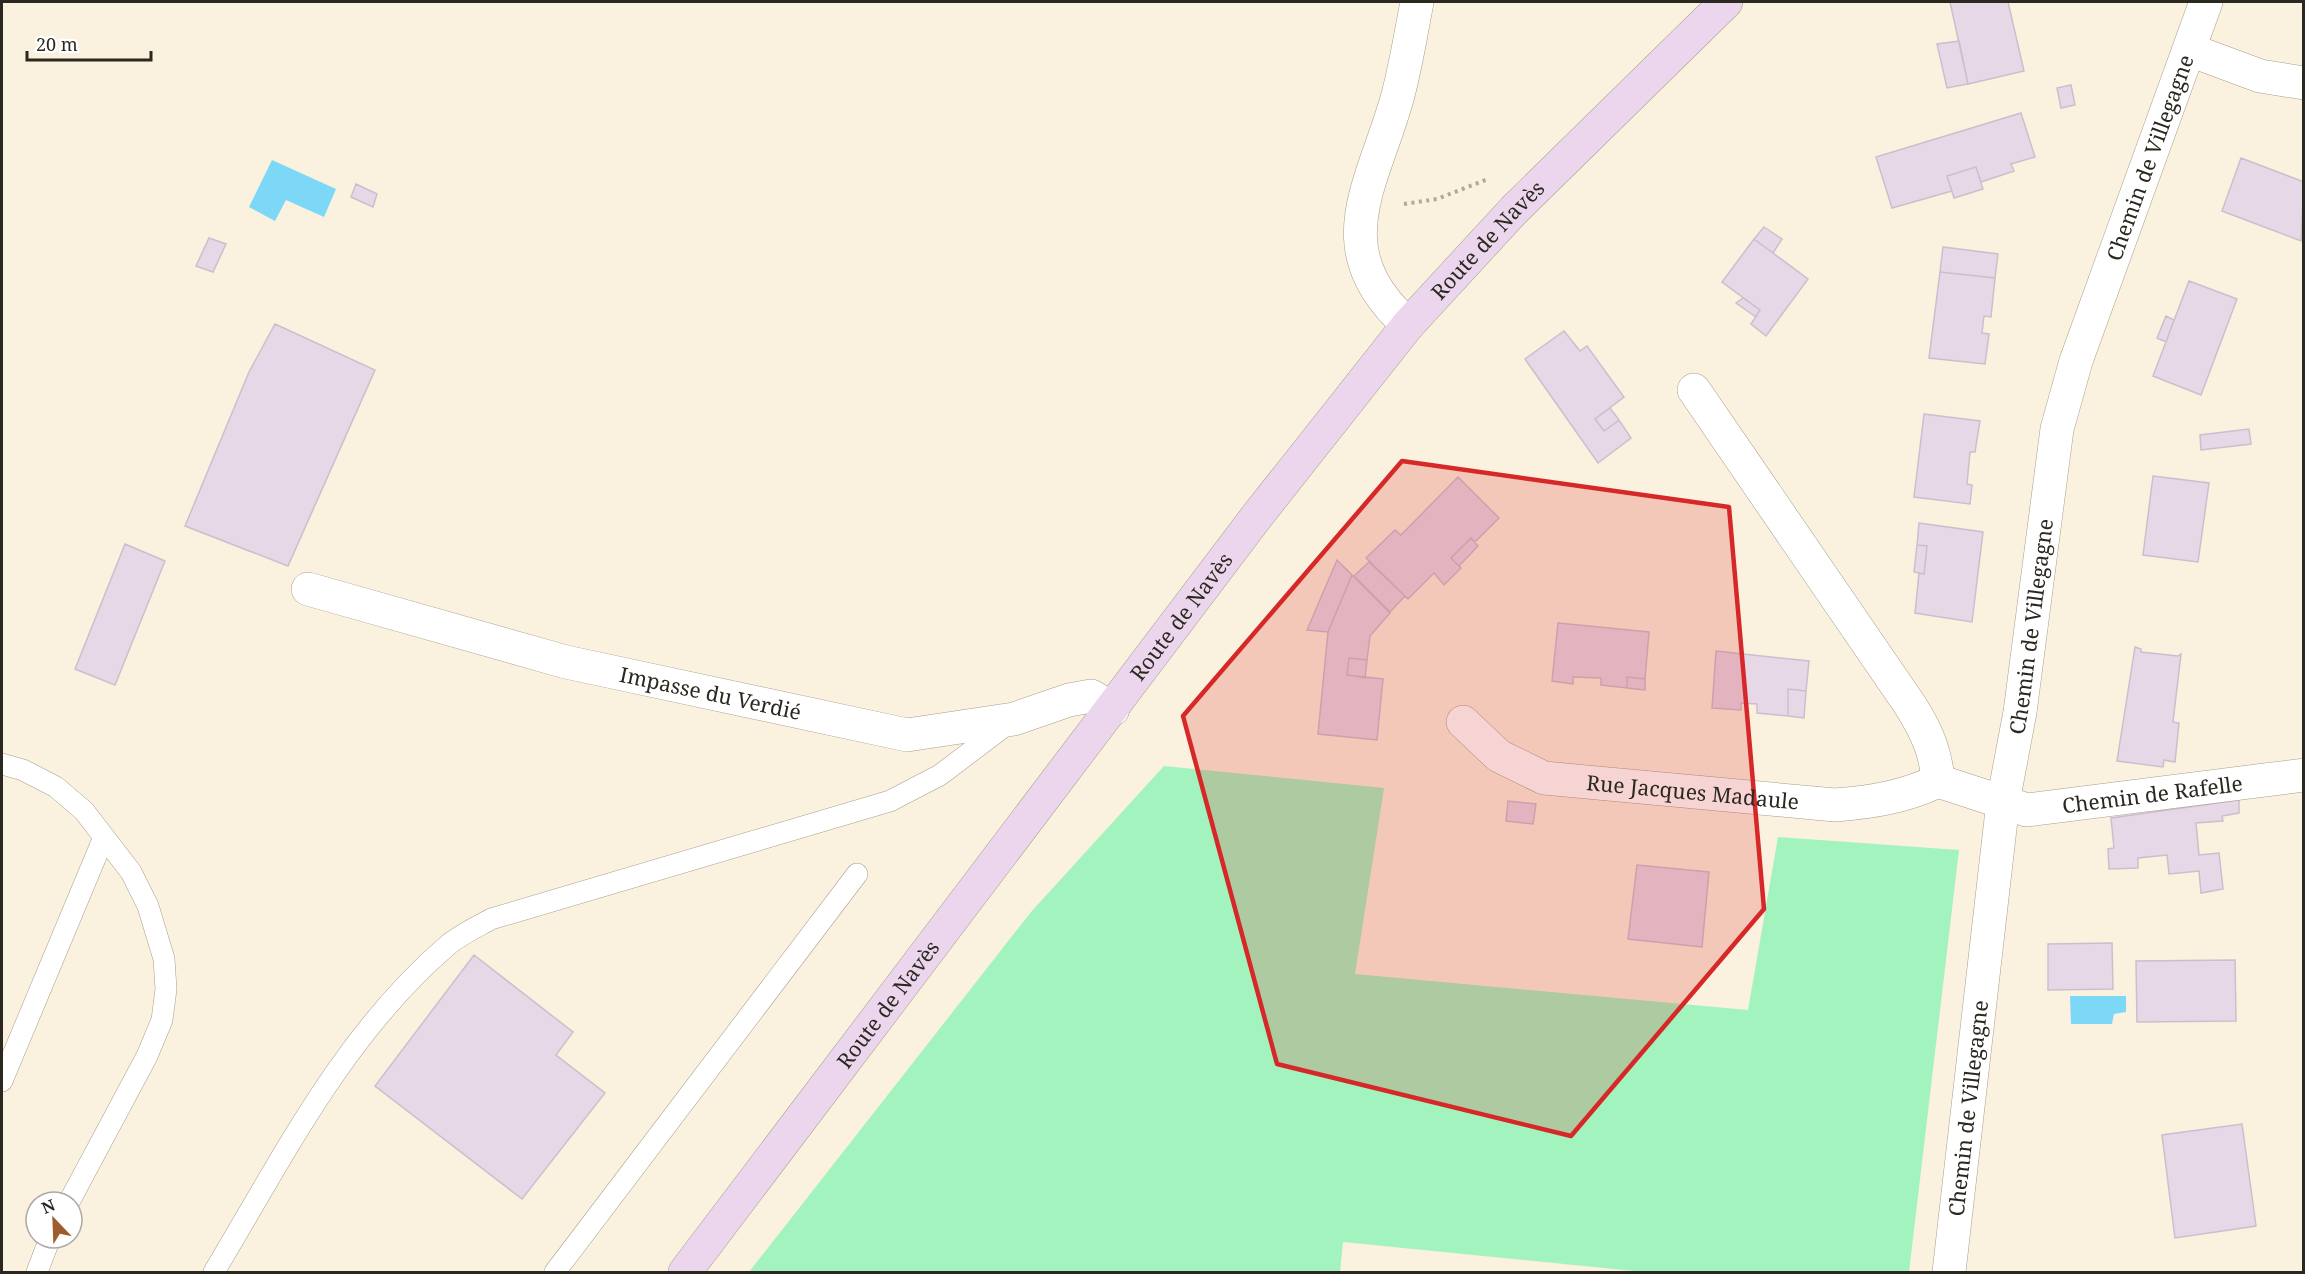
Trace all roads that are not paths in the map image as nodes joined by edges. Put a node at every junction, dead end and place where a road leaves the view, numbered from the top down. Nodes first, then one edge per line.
1 (1417, 2) edge
2 (1726, 2) edge
3 (2206, 2) edge
4 (2190, 50) junction
5 (2304, 84) edge
6 (1408, 325) junction
7 (1694, 390) dead end
8 (308, 589) dead end
9 (1113, 709) junction
10 (1014, 720) junction
11 (1463, 722) dead end
12 (2, 764) edge
13 (2304, 775) edge
14 (1938, 781) junction
15 (2003, 802) junction
16 (104, 837) junction
17 (857, 874) dead end
18 (2, 1081) edge
19 (75, 1190) edge
20 (45, 1250) edge
21 (37, 1272) edge
22 (214, 1272) edge
23 (555, 1272) edge
24 (685, 1272) edge
25 (1949, 1272) edge

1 - 6 street
2 - 6 main road, Route de Navès
3 - 4 street, Chemin de Villegagne
4 - 5 street
4 - 15 street, Chemin de Villegagne
6 - 9 main road, Route de Navès
7 - 14 street
8 - 10 street, Impasse du Verdié
9 - 10 street, Impasse du Verdié
9 - 24 main road, Route de Navès
10 - 22 lane
11 - 14 street, Rue Jacques Madaule
12 - 16 lane
13 - 15 street, Chemin de Rafelle
14 - 15 street
15 - 25 street, Chemin de Villegagne
16 - 18 lane
16 - 19 lane
17 - 23 lane
20 - 21 lane

